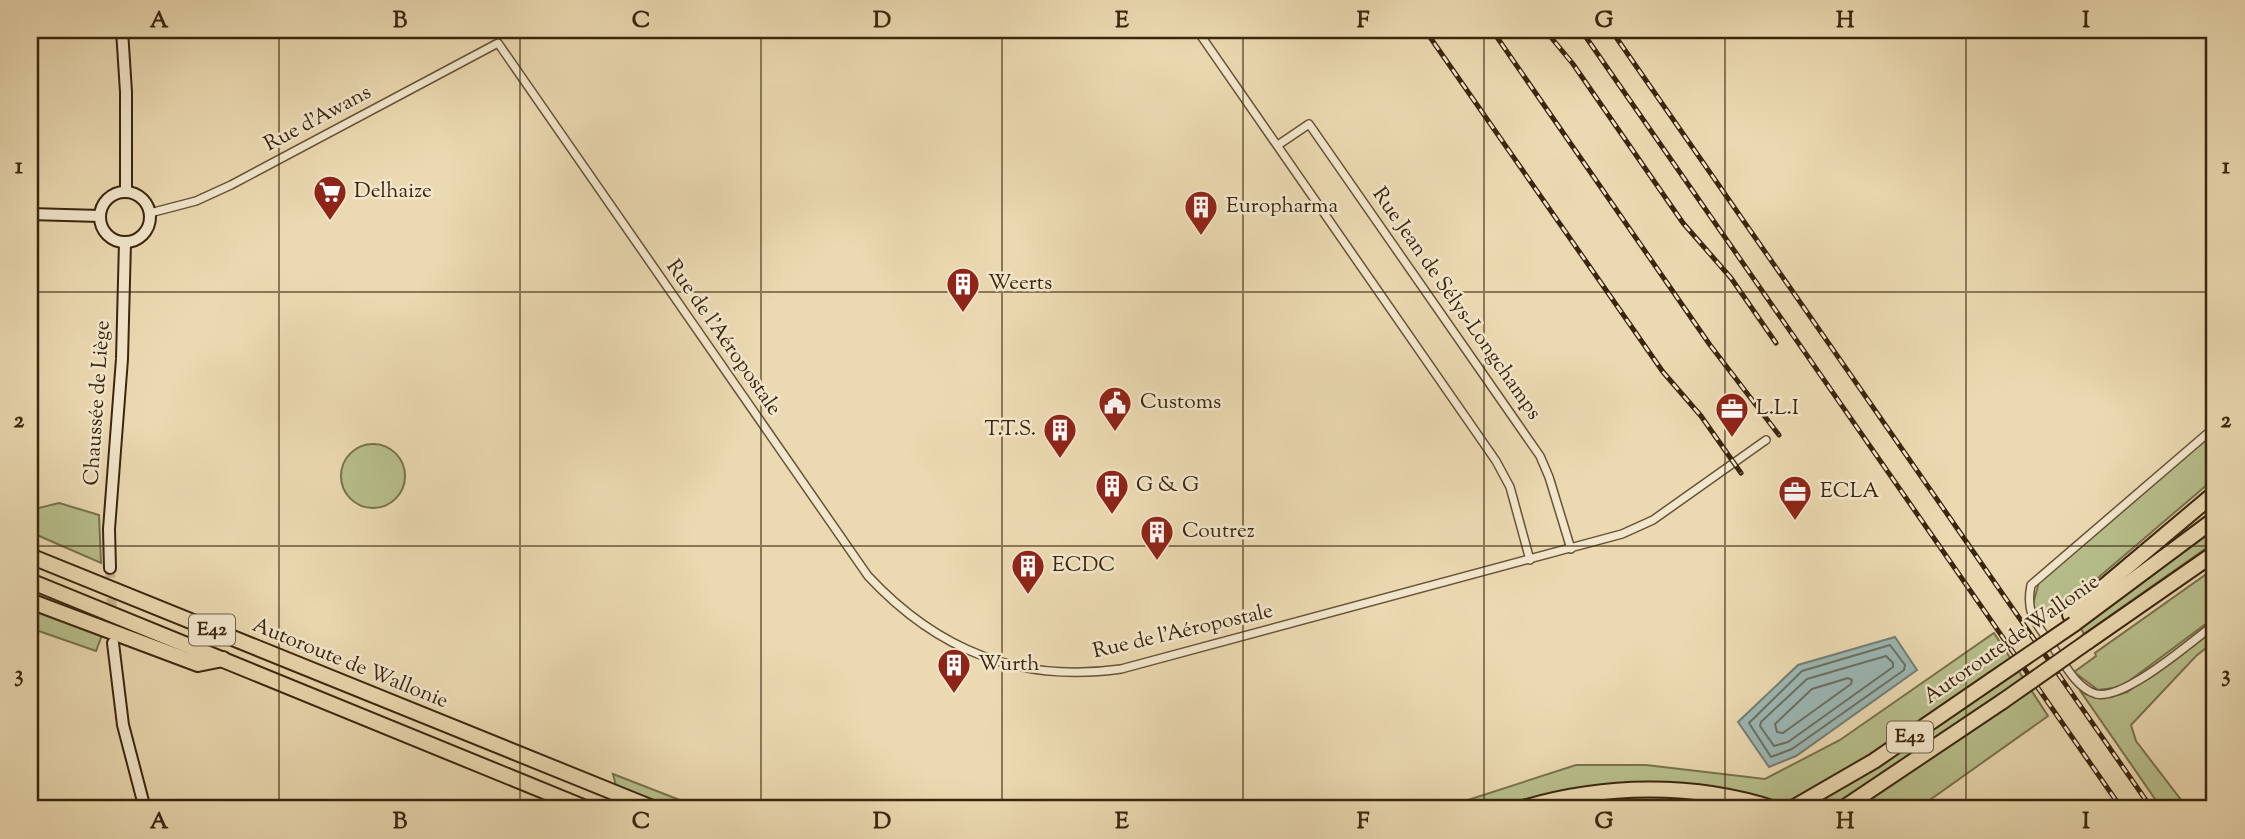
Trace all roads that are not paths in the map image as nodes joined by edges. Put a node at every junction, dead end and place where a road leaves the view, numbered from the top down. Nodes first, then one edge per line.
1 (122, 30) edge
2 (1197, 30) edge
3 (498, 43) joint
4 (1278, 145) junction
5 (126, 192) junction
6 (150, 213) junction
7 (30, 214) edge
8 (100, 216) junction
9 (125, 242) junction
10 (2215, 427) edge
11 (1766, 440) dead end
12 (2215, 493) edge
13 (2215, 519) edge
14 (1571, 549) junction
15 (2215, 553) edge
16 (30, 556) edge
17 (1530, 560) junction
18 (110, 568) tunnel mouth
19 (30, 581) edge
20 (30, 601) edge
21 (2072, 619) junction
22 (2215, 624) edge
23 (113, 643) tunnel mouth
24 (225, 659) junction
25 (1847, 806) edge
26 (145, 809) edge
27 (588, 809) edge
28 (655, 809) edge
29 (1520, 809) edge
30 (1775, 809) edge
31 (1791, 809) edge

1 - 5 main road
2 - 4 street
3 - 6 street, Rue d'Awans
3 - 17 street, Rue de l'Aéropostale
4 - 14 street, Rue Jean de Sélys-Longchamps
4 - 17 street
5 - 6 main road
5 - 8 main road
6 - 9 main road
7 - 8 main road
8 - 9 main road
9 - 18 main road, Chaussée de Liège
10 - 22 street
11 - 14 street, Rue de l'Aéropostale
12 - 21 highway
13 - 21 highway, Autoroute de Wallonie / E42
14 - 17 street, Rue de l'Aéropostale
15 - 25 highway, E42, bridge
16 - 28 highway, Autoroute de Wallonie / E42
19 - 24 highway, Autoroute de Wallonie / E42
20 - 24 highway
21 - 31 highway, Autoroute de Wallonie / E42, bridge
23 - 26 main road
24 - 27 highway, Autoroute de Wallonie / E42
29 - 30 highway

